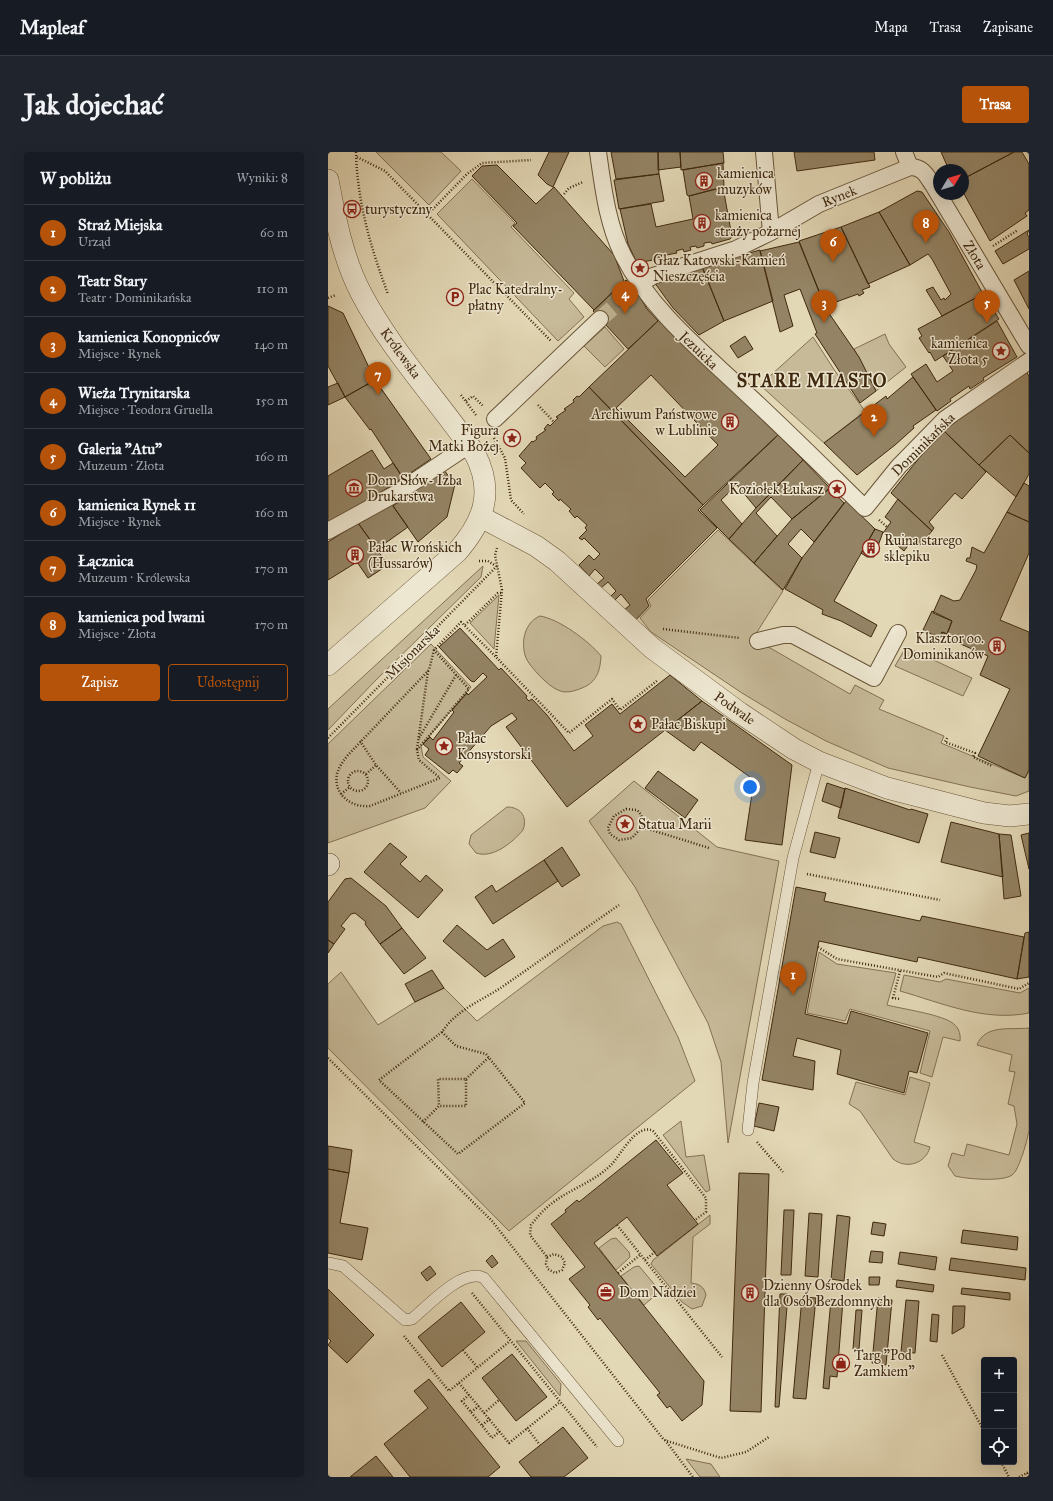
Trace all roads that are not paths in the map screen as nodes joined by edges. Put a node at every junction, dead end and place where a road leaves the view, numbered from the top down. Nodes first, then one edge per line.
1 (598, 152) edge
2 (764, 152) edge
3 (907, 159) edge
4 (328, 180) edge
5 (933, 185) edge
6 (942, 200) edge
7 (772, 232) junction
8 (640, 284) junction
9 (600, 319) tunnel mouth
10 (1029, 346) edge
11 (1029, 361) edge
12 (495, 419) dead end
13 (469, 445) junction
14 (864, 508) joint
15 (481, 517) junction
16 (328, 531) edge
17 (898, 633) dead end
18 (758, 641) road end
19 (328, 665) edge
20 (819, 762) junction
21 (1029, 814) edge
22 (748, 1130) road end
23 (328, 1263) edge
24 (618, 1441) dead end

1 - 8 street, Jezuicka
2 - 7 street
3 - 5 street, Rynek
3 - 7 street, Rynek
4 - 13 street, Królewska
6 - 10 street, Złota
7 - 8 street, Rynek
8 - 14 street, Jezuicka
9 - 12 street
11 - 14 street, Dominikańska
13 - 15 street, Królewska
13 - 16 street
15 - 19 street
15 - 20 street, Podwale
17 - 18 street
20 - 21 street, Podwale
20 - 22 lane
23 - 24 lane

